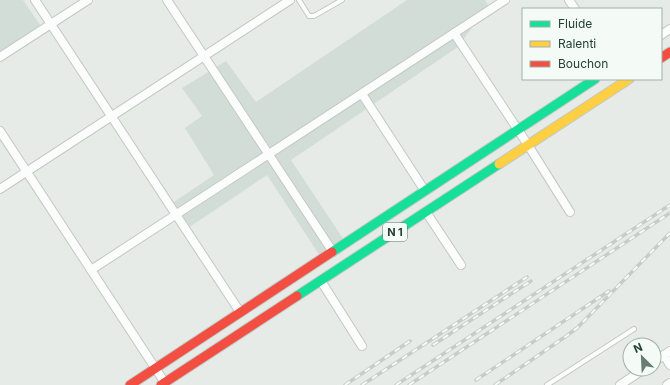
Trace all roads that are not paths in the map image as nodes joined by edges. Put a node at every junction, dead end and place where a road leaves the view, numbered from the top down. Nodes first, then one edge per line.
1 (36, 0) edge
2 (88, 0) edge
3 (168, 0) edge
4 (290, 0) edge
5 (299, 0) edge
6 (342, 0) edge
7 (505, 0) edge
8 (495, 3) edge
9 (51, 24) junction
10 (454, 33) junction
11 (204, 56) junction
12 (0, 57) edge
13 (593, 80) edge
14 (627, 80) edge
15 (362, 94) junction
16 (112, 116) junction
17 (518, 130) junction
18 (0, 131) edge
19 (528, 145) junction
20 (269, 154) junction
21 (27, 172) junction
22 (0, 189) edge
23 (425, 190) junction
24 (426, 212) junction
25 (570, 212) dead end
26 (176, 215) junction
27 (333, 252) junction
28 (461, 265) dead end
29 (91, 270) junction
30 (321, 281) junction
31 (240, 312) junction
32 (634, 329) dead end
33 (362, 346) dead end
34 (667, 353) edge
35 (670, 365) edge
36 (155, 368) junction
37 (632, 377) edge
38 (670, 383) edge
39 (163, 384) edge
40 (130, 385) edge
41 (547, 385) edge
42 (620, 385) edge
43 (667, 385) edge

1 - 9 street
2 - 9 street
3 - 11 street
4 - 11 street
5 - 6 lane
7 - 8 street
8 - 10 street
9 - 12 street
9 - 16 street
10 - 15 street
10 - 17 street
11 - 16 street
11 - 20 street
13 - 17 main road
14 - 19 main road, N 1
15 - 20 street
15 - 23 street
16 - 21 street
16 - 26 street
17 - 19 street
17 - 23 main road
18 - 21 street
19 - 24 main road, N 1
19 - 25 street
20 - 26 street
20 - 27 street
21 - 22 street
21 - 29 street
23 - 27 main road
24 - 28 street
24 - 30 main road, N 1
26 - 29 street
26 - 31 street
27 - 31 main road
29 - 36 street
30 - 33 street
30 - 39 main road, N 1
31 - 36 main road
32 - 41 lane
34 - 35 street
36 - 39 street
36 - 40 main road
37 - 42 street
38 - 43 street

